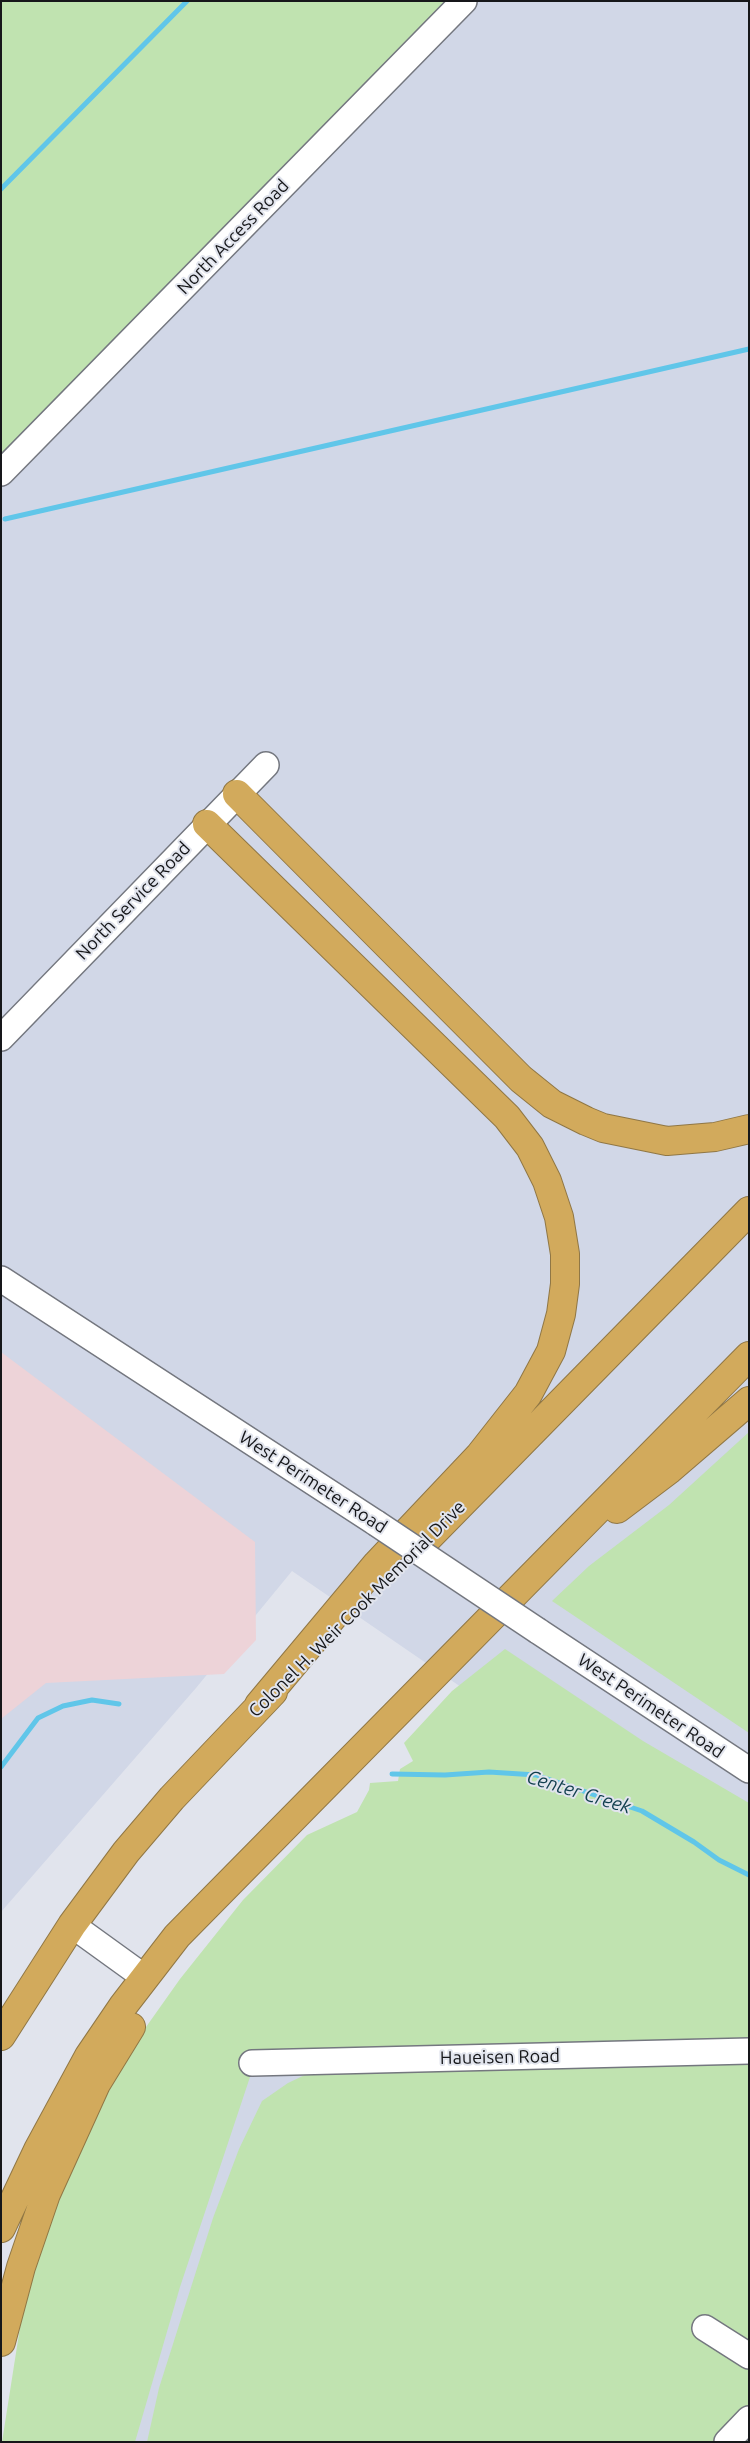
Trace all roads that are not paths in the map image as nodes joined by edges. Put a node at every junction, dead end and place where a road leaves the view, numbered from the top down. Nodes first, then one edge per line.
1 (464, 1) edge
2 (1, 473) edge
3 (266, 765) dead end
4 (236, 794) junction
5 (208, 824) junction
6 (1, 1038) edge
7 (749, 1129) edge
8 (749, 1211) edge
9 (1, 1279) edge
10 (749, 1356) edge
11 (749, 1401) edge
12 (540, 1568) junction
13 (259, 1705) junction
14 (749, 1770) edge
15 (296, 1815) junction
16 (72, 1926) junction
17 (144, 1977) junction
18 (1, 2036) edge
19 (749, 2051) edge
20 (252, 2063) dead end
21 (1, 2228) edge
22 (705, 2328) dead end
23 (1, 2342) edge
24 (749, 2356) edge
25 (749, 2419) edge
26 (727, 2442) edge

1 - 2 street, North Access Road
3 - 4 street, North Service Road
4 - 5 street, North Service Road
4 - 7 highway
5 - 6 street, North Service Road
5 - 13 highway
8 - 13 highway, Colonel H. Weir Cook Memorial Drive
9 - 14 street, West Perimeter Road, bridge
10 - 12 highway
11 - 12 highway
12 - 15 highway
13 - 16 highway, Colonel H. Weir Cook Memorial Drive
15 - 17 highway
15 - 23 highway
16 - 17 street
16 - 18 highway, Colonel H. Weir Cook Memorial Drive
17 - 21 highway
19 - 20 street, Haueisen Road
22 - 24 street
25 - 26 street

